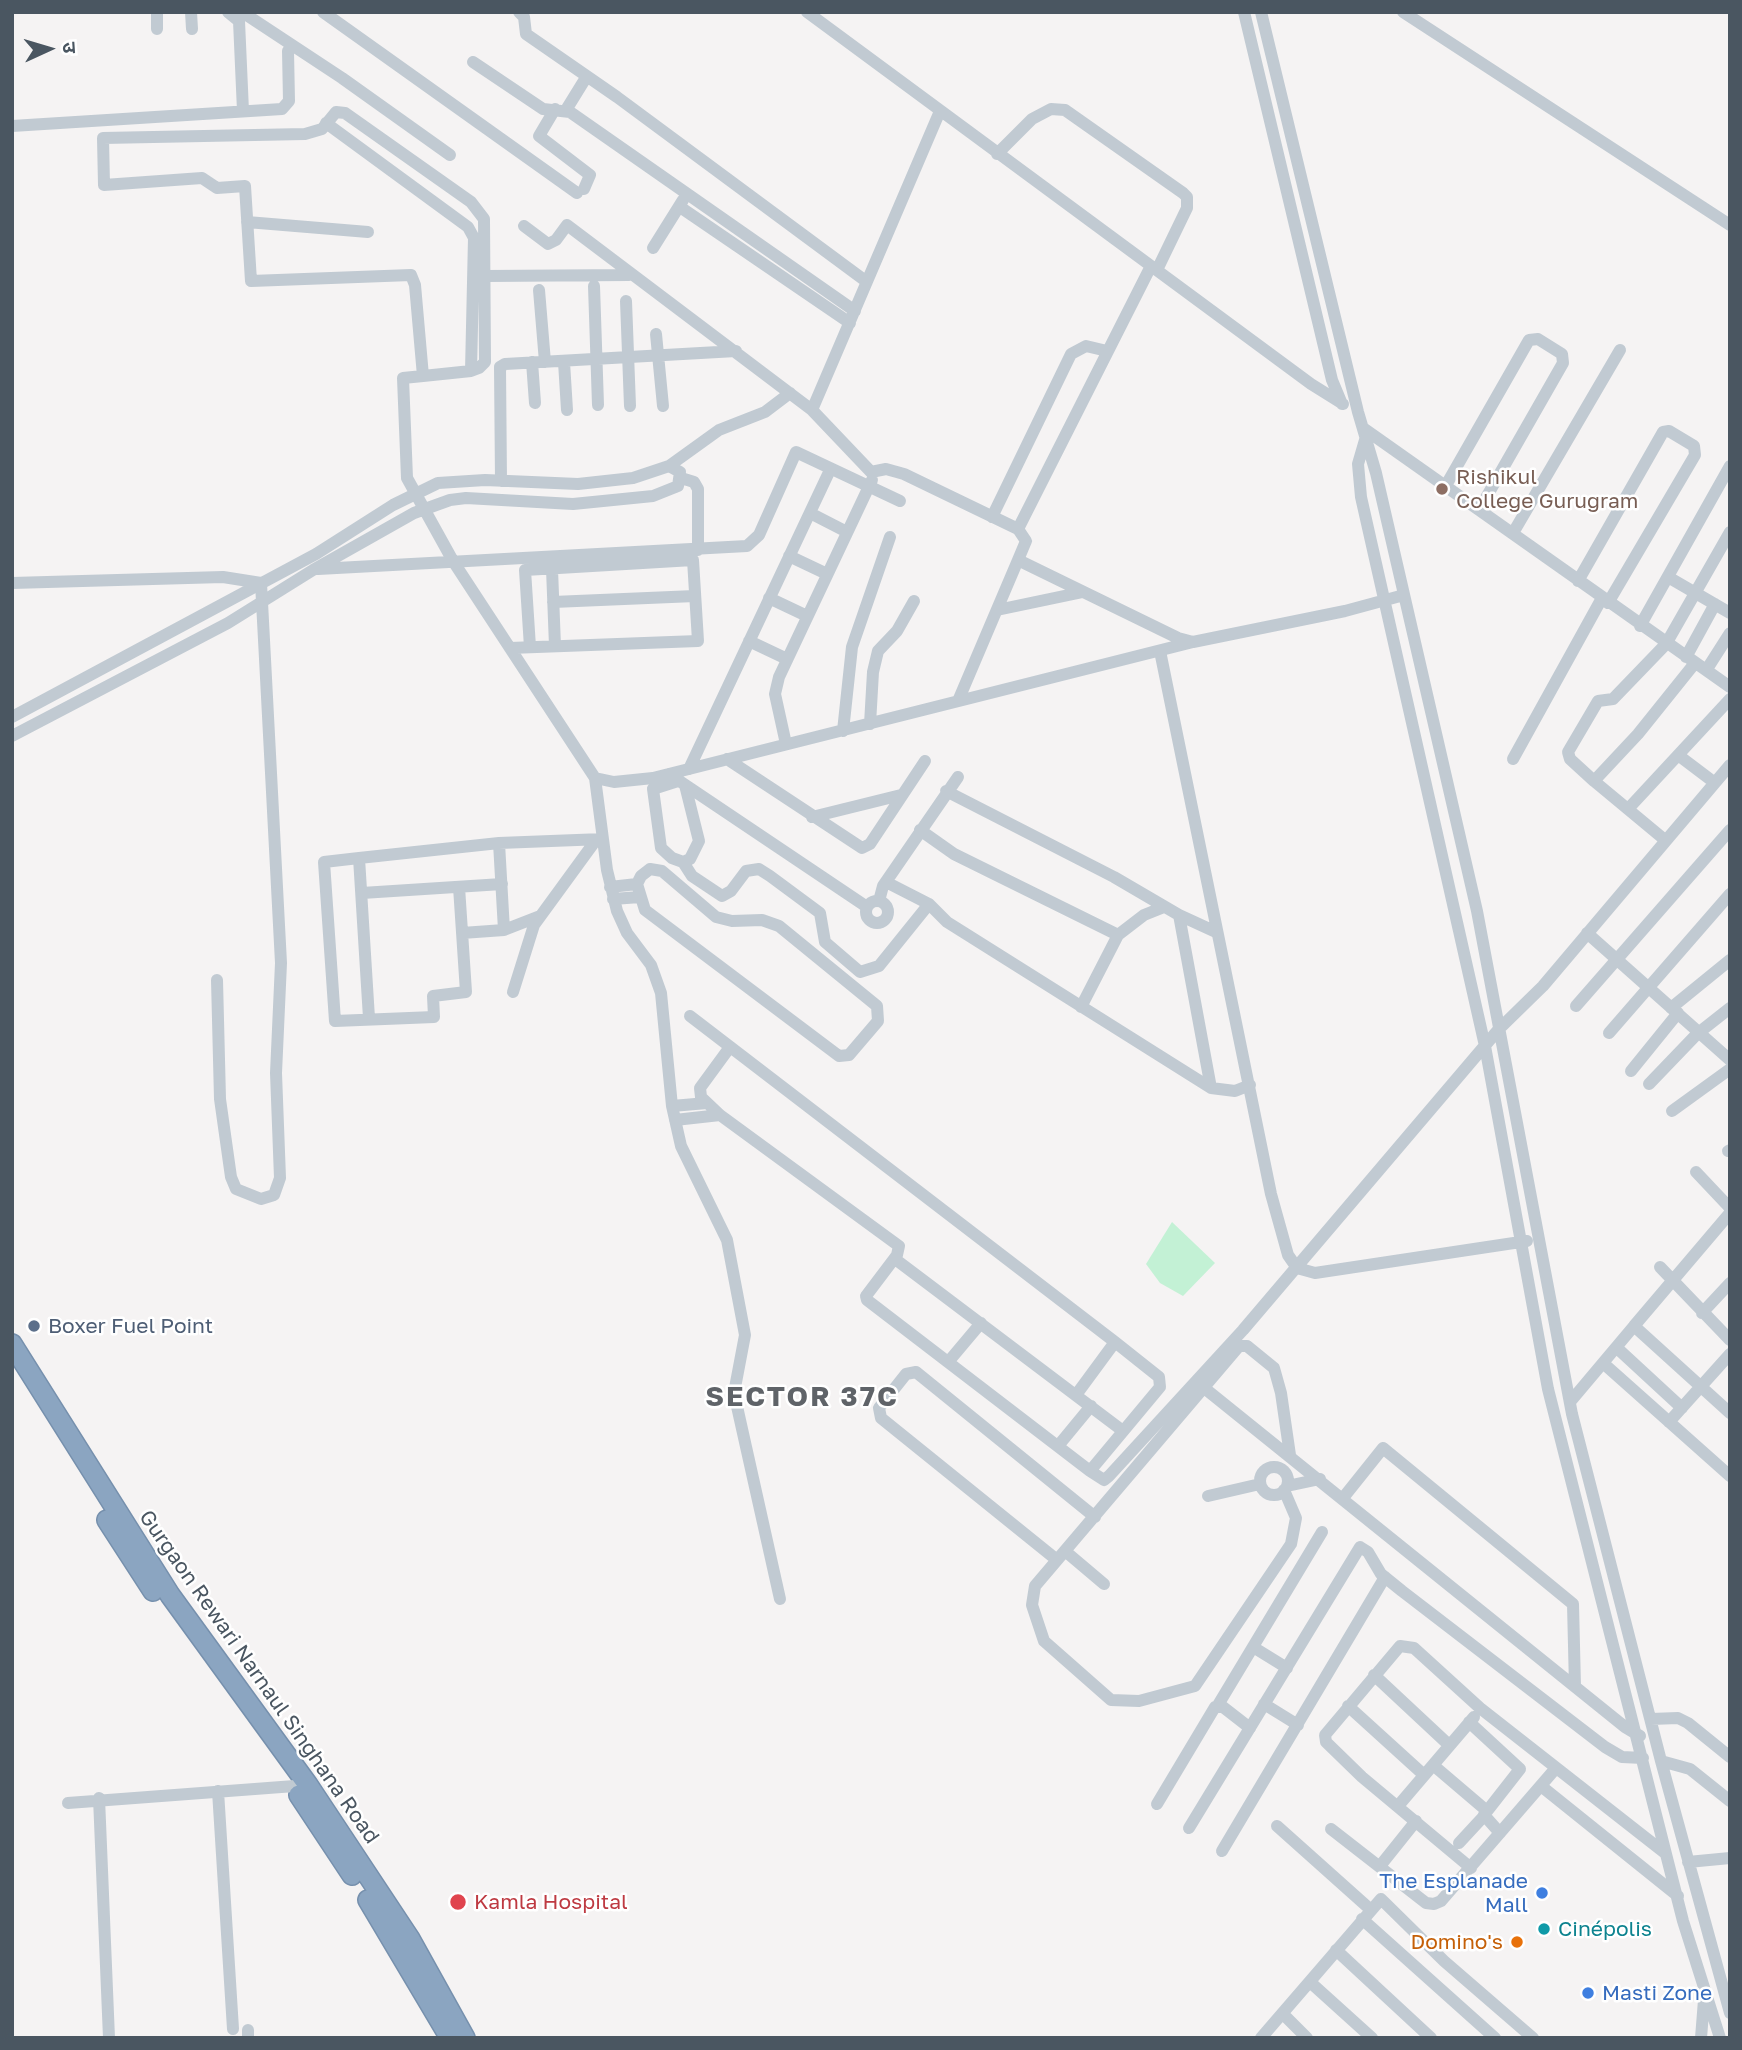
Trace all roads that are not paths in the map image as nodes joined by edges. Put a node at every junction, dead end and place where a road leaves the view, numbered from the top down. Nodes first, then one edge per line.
1 (157, 12) edge
2 (191, 12) edge
3 (228, 12) edge
4 (242, 12) edge
5 (323, 12) edge
6 (519, 12) edge
7 (807, 12) edge
8 (1244, 12) edge
9 (1261, 12) edge
10 (1403, 12) edge
11 (157, 29) dead end
12 (192, 29) dead end
13 (288, 51) dead end
14 (473, 62) dead end
15 (587, 76) junction
16 (560, 110) junction
17 (243, 111) junction
18 (940, 111) junction
19 (326, 123) junction
20 (12, 126) edge
21 (997, 154) junction
22 (450, 155) dead end
23 (687, 194) junction
24 (680, 207) junction
25 (247, 222) junction
26 (1730, 225) edge
27 (524, 226) dead end
28 (368, 233) dead end
29 (653, 248) dead end
30 (1154, 268) junction
31 (630, 275) junction
32 (486, 276) junction
33 (867, 282) junction
34 (594, 286) dead end
35 (539, 290) dead end
36 (626, 301) dead end
37 (853, 317) junction
38 (656, 334) dead end
39 (1620, 350) dead end
40 (736, 351) junction
41 (1107, 351) junction
42 (658, 356) junction
43 (628, 358) junction
44 (596, 360) junction
45 (538, 362) junction
46 (564, 362) junction
47 (471, 371) junction
48 (422, 376) junction
49 (790, 393) junction
50 (535, 403) dead end
51 (1343, 404) junction
52 (598, 405) dead end
53 (630, 406) dead end
54 (663, 406) dead end
55 (567, 410) dead end
56 (812, 410) junction
57 (1358, 412) junction
58 (1364, 434) junction
59 (669, 466) junction
60 (1730, 466) edge
61 (830, 470) junction
62 (877, 471) junction
63 (681, 478) junction
64 (501, 481) junction
65 (867, 487) junction
66 (1445, 487) junction
67 (416, 493) junction
68 (900, 501) dead end
69 (425, 510) junction
70 (1479, 510) junction
71 (810, 513) junction
72 (992, 516) junction
73 (1018, 529) junction
74 (847, 531) junction
75 (1730, 531) edge
76 (1513, 533) junction
77 (890, 537) dead end
78 (698, 550) junction
79 (789, 556) junction
80 (1018, 560) junction
81 (453, 561) junction
82 (299, 563) junction
83 (552, 569) junction
84 (313, 570) junction
85 (827, 574) junction
86 (1668, 577) junction
87 (1578, 580) junction
88 (12, 583) edge
89 (261, 583) junction
90 (1083, 592) junction
91 (1696, 593) junction
92 (1404, 595) junction
93 (695, 596) junction
94 (769, 598) junction
95 (1384, 600) junction
96 (264, 601) junction
97 (914, 601) dead end
98 (1605, 601) junction
99 (553, 603) junction
100 (1725, 607) edge
101 (997, 610) junction
102 (807, 616) junction
103 (1640, 626) junction
104 (1730, 633) edge
105 (750, 641) junction
106 (1193, 642) junction
107 (1666, 645) junction
108 (555, 646) junction
109 (530, 647) junction
110 (510, 648) junction
111 (1160, 651) junction
112 (787, 659) junction
113 (1696, 663) junction
114 (848, 667) junction
115 (873, 672) junction
116 (1730, 687) edge
117 (1730, 699) edge
118 (958, 701) junction
119 (12, 717) edge
120 (870, 724) junction
121 (843, 731) junction
122 (12, 736) edge
123 (786, 744) junction
124 (1678, 755) junction
125 (727, 759) junction
126 (1513, 759) dead end
127 (925, 761) dead end
128 (1730, 765) edge
129 (689, 769) junction
130 (958, 777) dead end
131 (595, 778) junction
132 (677, 780) junction
133 (1594, 781) junction
134 (1715, 783) junction
135 (946, 791) junction
136 (901, 796) junction
137 (1628, 809) junction
138 (812, 817) junction
139 (920, 830) junction
140 (1730, 830) edge
141 (600, 839) junction
142 (1665, 840) junction
143 (499, 843) junction
144 (359, 858) junction
145 (683, 862) junction
146 (886, 882) junction
147 (502, 884) junction
148 (637, 884) junction
149 (459, 887) junction
150 (362, 893) junction
151 (612, 893) junction
152 (1730, 894) edge
153 (640, 897) junction
154 (929, 904) junction
155 (1164, 907) junction
156 (1179, 915) junction
157 (540, 916) junction
158 (504, 930) junction
159 (1216, 932) junction
160 (462, 933) junction
161 (1587, 933) junction
162 (1118, 935) junction
163 (1618, 959) junction
164 (1730, 960) edge
165 (217, 980) dead end
166 (1649, 988) junction
167 (513, 992) dead end
168 (1576, 1006) dead end
169 (1081, 1007) junction
170 (1730, 1008) edge
171 (1674, 1011) junction
172 (690, 1016) dead end
173 (369, 1018) junction
174 (1499, 1029) junction
175 (1609, 1033) dead end
176 (1697, 1034) junction
177 (730, 1046) junction
178 (1485, 1046) junction
179 (1730, 1060) edge
180 (1730, 1069) edge
181 (1630, 1071) dead end
182 (1649, 1084) dead end
183 (1250, 1085) junction
184 (1211, 1088) junction
185 (707, 1103) junction
186 (672, 1106) junction
187 (1672, 1111) dead end
188 (720, 1115) junction
189 (675, 1120) junction
190 (1696, 1172) dead end
191 (1730, 1210) edge
192 (1539, 1238) junction
193 (1521, 1242) junction
194 (895, 1259) junction
195 (1660, 1266) dead end
196 (1297, 1268) junction
197 (1673, 1278) junction
198 (1730, 1283) edge
199 (1702, 1313) junction
200 (981, 1323) junction
201 (1634, 1326) junction
202 (1730, 1340) edge
203 (1115, 1342) junction
204 (12, 1344) edge
205 (1617, 1348) junction
206 (1730, 1354) edge
207 (949, 1361) junction
208 (1603, 1363) junction
209 (12, 1367) edge
210 (1203, 1387) junction
211 (1701, 1387) junction
212 (1076, 1395) junction
213 (1570, 1402) junction
214 (1091, 1406) junction
215 (1682, 1408) junction
216 (1730, 1413) edge
217 (1669, 1422) junction
218 (1123, 1431) junction
219 (1058, 1446) junction
220 (1286, 1452) junction
221 (1275, 1467) junction
222 (1090, 1471) junction
223 (1730, 1476) edge
224 (1320, 1479) junction
225 (1261, 1484) junction
226 (1286, 1488) junction
227 (1209, 1496) dead end
228 (1343, 1498) junction
229 (1095, 1517) junction
230 (1321, 1532) dead end
231 (1061, 1556) junction
232 (1385, 1577) junction
233 (1104, 1584) dead end
234 (780, 1599) dead end
235 (1253, 1647) junction
236 (1287, 1668) junction
237 (1374, 1675) junction
238 (1575, 1687) junction
239 (1265, 1704) junction
240 (1218, 1705) junction
241 (1348, 1706) junction
242 (1480, 1708) junction
243 (1651, 1719) junction
244 (1469, 1722) junction
245 (1298, 1725) junction
246 (1250, 1728) junction
247 (1637, 1735) junction
248 (1655, 1738) junction
249 (1450, 1745) junction
250 (1730, 1757) edge
251 (1643, 1758) junction
252 (1661, 1761) junction
253 (1556, 1768) junction
254 (1429, 1770) junction
255 (301, 1786) junction
256 (1541, 1786) junction
257 (218, 1791) junction
258 (99, 1798) junction
259 (1730, 1801) edge
260 (68, 1803) dead end
261 (1157, 1804) dead end
262 (1398, 1806) junction
263 (1485, 1814) junction
264 (1416, 1821) junction
265 (1278, 1826) dead end
266 (1189, 1828) dead end
267 (1331, 1829) dead end
268 (1500, 1833) junction
269 (1459, 1843) dead end
270 (1222, 1851) dead end
271 (1665, 1853) junction
272 (1730, 1858) edge
273 (1688, 1862) junction
274 (1380, 1866) junction
275 (1471, 1868) junction
276 (1678, 1896) junction
277 (1366, 1915) junction
278 (1336, 1950) junction
279 (1717, 1969) junction
280 (1730, 1979) edge
281 (1310, 1982) junction
282 (1704, 1985) junction
283 (1730, 2013) edge
284 (1283, 2014) junction
285 (1730, 2027) edge
286 (233, 2029) dead end
287 (109, 2038) edge
288 (450, 2038) edge
289 (466, 2038) edge
290 (1261, 2038) edge
291 (1307, 2038) edge
292 (1372, 2038) edge
293 (1431, 2038) edge
294 (1495, 2038) edge
295 (1532, 2038) edge
296 (1701, 2038) edge
297 (1722, 2038) edge

1 - 11 street
2 - 12 street
3 - 17 street
4 - 22 street
5 - 16 street
6 - 15 street
7 - 18 street
8 - 51 street
9 - 57 street
10 - 26 street
13 - 17 street
14 - 16 street
15 - 16 street
15 - 33 street
16 - 23 street
17 - 20 street
18 - 21 street
18 - 33 street
19 - 25 street
19 - 32 street
19 - 47 street
21 - 30 street
21 - 30 street
23 - 24 street
23 - 37 street
24 - 29 street
24 - 37 street
25 - 28 street
25 - 48 street
27 - 31 street
30 - 41 street
30 - 51 street
31 - 32 street
31 - 40 street
32 - 47 street
33 - 37 street
34 - 44 street
35 - 45 street
36 - 43 street
37 - 56 street
38 - 42 street
39 - 76 street
40 - 42 street
40 - 49 street
41 - 72 street
41 - 73 street
42 - 43 street
42 - 54 street
43 - 44 street
43 - 53 street
44 - 46 street
44 - 52 street
45 - 46 street
45 - 50 street
45 - 64 street
46 - 55 street
47 - 48 street
48 - 67 street
49 - 56 street
49 - 59 street
51 - 57 street
56 - 62 street
57 - 58 street
58 - 66 street
58 - 92 street
58 - 95 street
59 - 63 street
59 - 64 street
60 - 86 street
61 - 65 street
61 - 71 street
61 - 78 street
62 - 65 street
62 - 72 street
63 - 69 street
63 - 78 street
64 - 67 street
65 - 68 street
65 - 74 street
66 - 70 street
66 - 70 street
67 - 69 street
67 - 82 street
69 - 81 street
69 - 84 street
70 - 76 street
71 - 74 street
71 - 79 street
72 - 73 street
73 - 80 street
74 - 85 street
75 - 91 street
76 - 87 street
77 - 114 street
78 - 81 street
79 - 85 street
79 - 94 street
80 - 90 street
80 - 101 street
81 - 84 street
81 - 110 street
82 - 84 street
82 - 89 street
83 - 93 street
83 - 99 street
83 - 109 street
84 - 96 street
85 - 102 street
86 - 91 street
86 - 103 street
87 - 98 street
87 - 98 street
88 - 89 street
89 - 96 street
89 - 119 street
90 - 101 street
90 - 106 street
91 - 100 street
91 - 107 street
92 - 95 street
92 - 174 street
93 - 99 street
93 - 108 street
94 - 102 street
94 - 105 street
95 - 106 street
95 - 178 street
96 - 122 street
96 - 165 street
97 - 115 street
98 - 103 street
98 - 126 street
99 - 108 street
100 - 113 street
101 - 118 street
102 - 112 street
103 - 107 street
104 - 113 street
105 - 112 street
105 - 129 street
106 - 111 street
107 - 113 street
107 - 133 street
108 - 109 street
109 - 110 street
110 - 131 street
111 - 118 street
111 - 159 street
112 - 123 street
113 - 116 street
113 - 133 street
114 - 115 street
114 - 121 street
115 - 120 street
117 - 124 street
118 - 120 street
120 - 121 street
121 - 123 street
123 - 125 street
124 - 134 street
124 - 137 street
125 - 129 street
125 - 138 street
127 - 136 street
128 - 134 street
129 - 132 street
130 - 135 street
131 - 132 street
131 - 141 street
132 - 145 street
132 - 145 street
132 - 146 street
133 - 137 street
134 - 142 street
135 - 139 street
135 - 155 street
136 - 138 street
136 - 138 street
137 - 142 street
139 - 146 street
139 - 162 street
140 - 163 street
141 - 143 street
141 - 151 street
141 - 157 street
142 - 161 street
143 - 144 street
143 - 147 street
144 - 150 street
144 - 173 street
145 - 154 street
146 - 154 street
147 - 149 street
147 - 158 street
148 - 151 street
148 - 153 street
148 - 153 street
149 - 150 street
149 - 160 street
150 - 173 street
151 - 153 street
151 - 186 street
152 - 166 street
154 - 169 street
155 - 156 street
155 - 162 street
156 - 159 street
156 - 184 street
157 - 158 street
157 - 167 street
158 - 160 street
159 - 183 street
160 - 173 street
161 - 163 street
161 - 174 street
162 - 169 street
163 - 166 street
163 - 168 street
164 - 171 street
166 - 171 street
166 - 175 street
169 - 184 street
170 - 176 street
171 - 176 street
171 - 181 street
172 - 177 street
174 - 178 street
174 - 192 street
176 - 179 street
176 - 182 street
177 - 185 street
177 - 203 street
178 - 193 street
178 - 196 street
180 - 187 street
183 - 184 street
183 - 196 street
185 - 186 street
185 - 188 street
186 - 189 street
188 - 189 street
188 - 194 street
189 - 234 street
190 - 191 street
191 - 197 street
192 - 193 street
192 - 213 street
193 - 196 street
193 - 247 street
194 - 200 street
194 - 207 street
195 - 197 street
196 - 222 street
197 - 199 street
197 - 201 street
198 - 199 street
199 - 202 street
200 - 207 street
200 - 212 street
201 - 205 street
201 - 211 street
203 - 212 street
203 - 218 street
204 - 255 highway, Gurgaon Rewari Narnaul Singhana Road
205 - 208 street
205 - 215 street
206 - 211 street
207 - 219 street
208 - 213 street
208 - 217 street
209 - 255 highway
210 - 220 street
210 - 220 street
210 - 229 street
211 - 215 street
211 - 216 street
212 - 214 street
213 - 243 street
214 - 218 street
214 - 219 street
215 - 217 street
217 - 223 street
218 - 222 street
219 - 222 street
220 - 221 street
220 - 224 street
221 - 225 street
221 - 226 street
224 - 226 street
224 - 228 street
225 - 226 street
225 - 227 street
226 - 231 street
228 - 238 street
228 - 238 street
229 - 231 street
229 - 231 street
230 - 235 street
231 - 233 street
232 - 236 street
232 - 245 street
232 - 251 street
235 - 236 street
235 - 240 street
236 - 239 street
237 - 241 street
237 - 242 street
237 - 249 street
238 - 247 street
239 - 245 street
239 - 246 street
240 - 246 street
240 - 261 street
241 - 254 street
241 - 262 street
242 - 244 street
242 - 253 street
243 - 248 street
243 - 250 street
244 - 249 street
244 - 263 street
245 - 270 street
246 - 266 street
247 - 248 street
247 - 251 street
248 - 252 street
249 - 254 street
251 - 271 street
252 - 259 street
252 - 273 street
253 - 256 street
253 - 271 street
254 - 262 street
254 - 263 street
255 - 257 street
255 - 288 highway
255 - 289 highway, Gurgaon Rewari Narnaul Singhana Road
256 - 268 street
256 - 276 street
257 - 258 street
257 - 286 street
258 - 260 street
258 - 287 street
262 - 264 street
263 - 268 street
263 - 269 street
264 - 274 street
264 - 275 street
265 - 277 street
267 - 274 street
268 - 275 street
271 - 276 street
272 - 273 street
273 - 279 street
274 - 275 street
276 - 282 street
277 - 278 street
277 - 294 street
277 - 295 street
278 - 281 street
278 - 293 street
279 - 280 street
279 - 283 street
281 - 284 street
281 - 292 street
282 - 296 street
282 - 297 street
284 - 290 street
284 - 291 street
285 - 297 street

